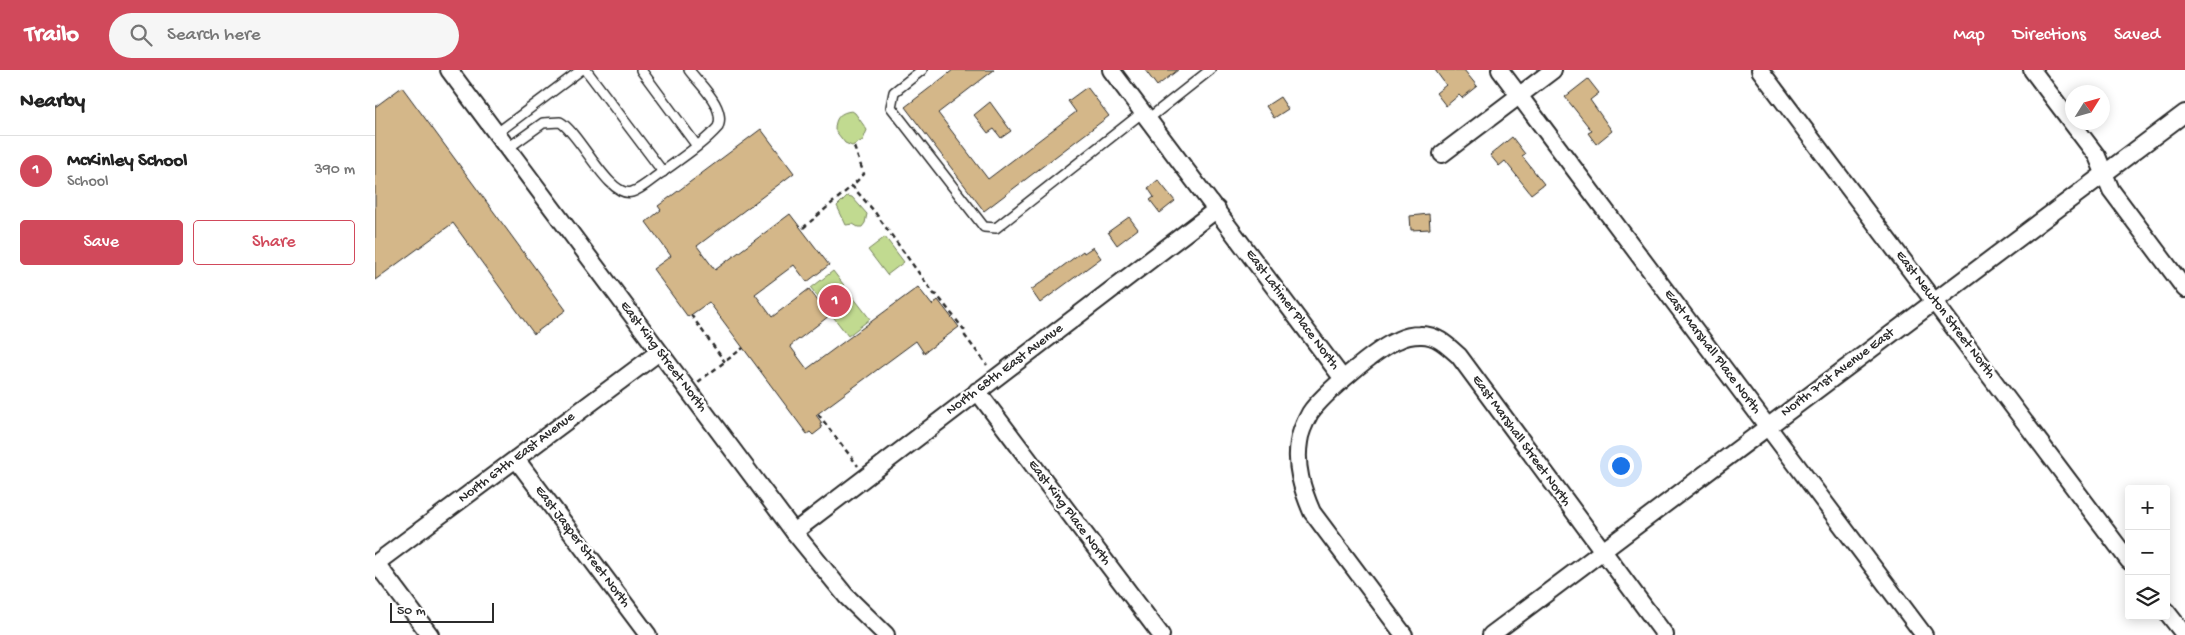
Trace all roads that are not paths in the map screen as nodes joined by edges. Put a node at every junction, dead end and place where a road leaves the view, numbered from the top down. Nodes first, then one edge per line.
1 (449, 70) edge
2 (581, 70) edge
3 (586, 70) edge
4 (641, 70) edge
5 (689, 70) edge
6 (922, 70) edge
7 (1111, 70) edge
8 (1210, 70) edge
9 (1499, 70) edge
10 (1553, 70) edge
11 (1760, 70) edge
12 (2032, 70) edge
13 (1519, 96) junction
14 (2185, 113) edge
15 (1145, 115) junction
16 (497, 133) junction
17 (697, 146) junction
18 (508, 148) junction
19 (1442, 154) dead end
20 (663, 172) junction
21 (2104, 174) junction
22 (1217, 209) junction
23 (2185, 289) edge
24 (1933, 300) junction
25 (659, 352) junction
26 (1343, 379) junction
27 (977, 391) junction
28 (1768, 426) junction
29 (516, 459) junction
30 (794, 532) junction
31 (1602, 552) junction
32 (2125, 556) edge
33 (375, 564) edge
34 (2170, 616) edge
35 (2184, 634) edge
36 (430, 635) edge
37 (648, 635) edge
38 (887, 635) edge
39 (1161, 635) edge
40 (1404, 635) edge
41 (1491, 635) edge
42 (1665, 635) edge
43 (1924, 635) edge

1 - 16 street, East King Street North
2 - 16 lane
3 - 20 lane
4 - 17 lane
5 - 17 lane
6 - 15 lane
7 - 15 street, East Latimer Place North
8 - 15 lane
9 - 13 street, East Marshall Place North
10 - 13 street
11 - 24 street, East Newton Street North
12 - 21 street
13 - 19 street
13 - 28 street, East Marshall Place North
14 - 21 street, North 71st Avenue East
15 - 22 street, East Latimer Place North
16 - 18 street, East King Street North
17 - 20 lane
18 - 20 lane
18 - 25 street, East King Street North
21 - 23 street
21 - 24 street, North 71st Avenue East
22 - 26 street, East Latimer Place North
22 - 27 street, North 68th East Avenue
24 - 28 street, North 71st Avenue East
24 - 32 street, East Newton Street North
25 - 29 street, North 67th East Avenue
25 - 30 street, East King Street North
26 - 31 street, East Marshall Street North
26 - 40 street, East Latimer Place North
27 - 30 street, North 68th East Avenue
27 - 39 street, East King Place North
28 - 31 street, North 71st Avenue East
28 - 43 street, East Marshall Place North
29 - 33 street, North 67th East Avenue
29 - 37 street, East Jasper Street North
30 - 38 street, East King Street North
31 - 41 street, North 71st Avenue East
31 - 42 street, East Marshall Street North
33 - 36 street
34 - 35 street

